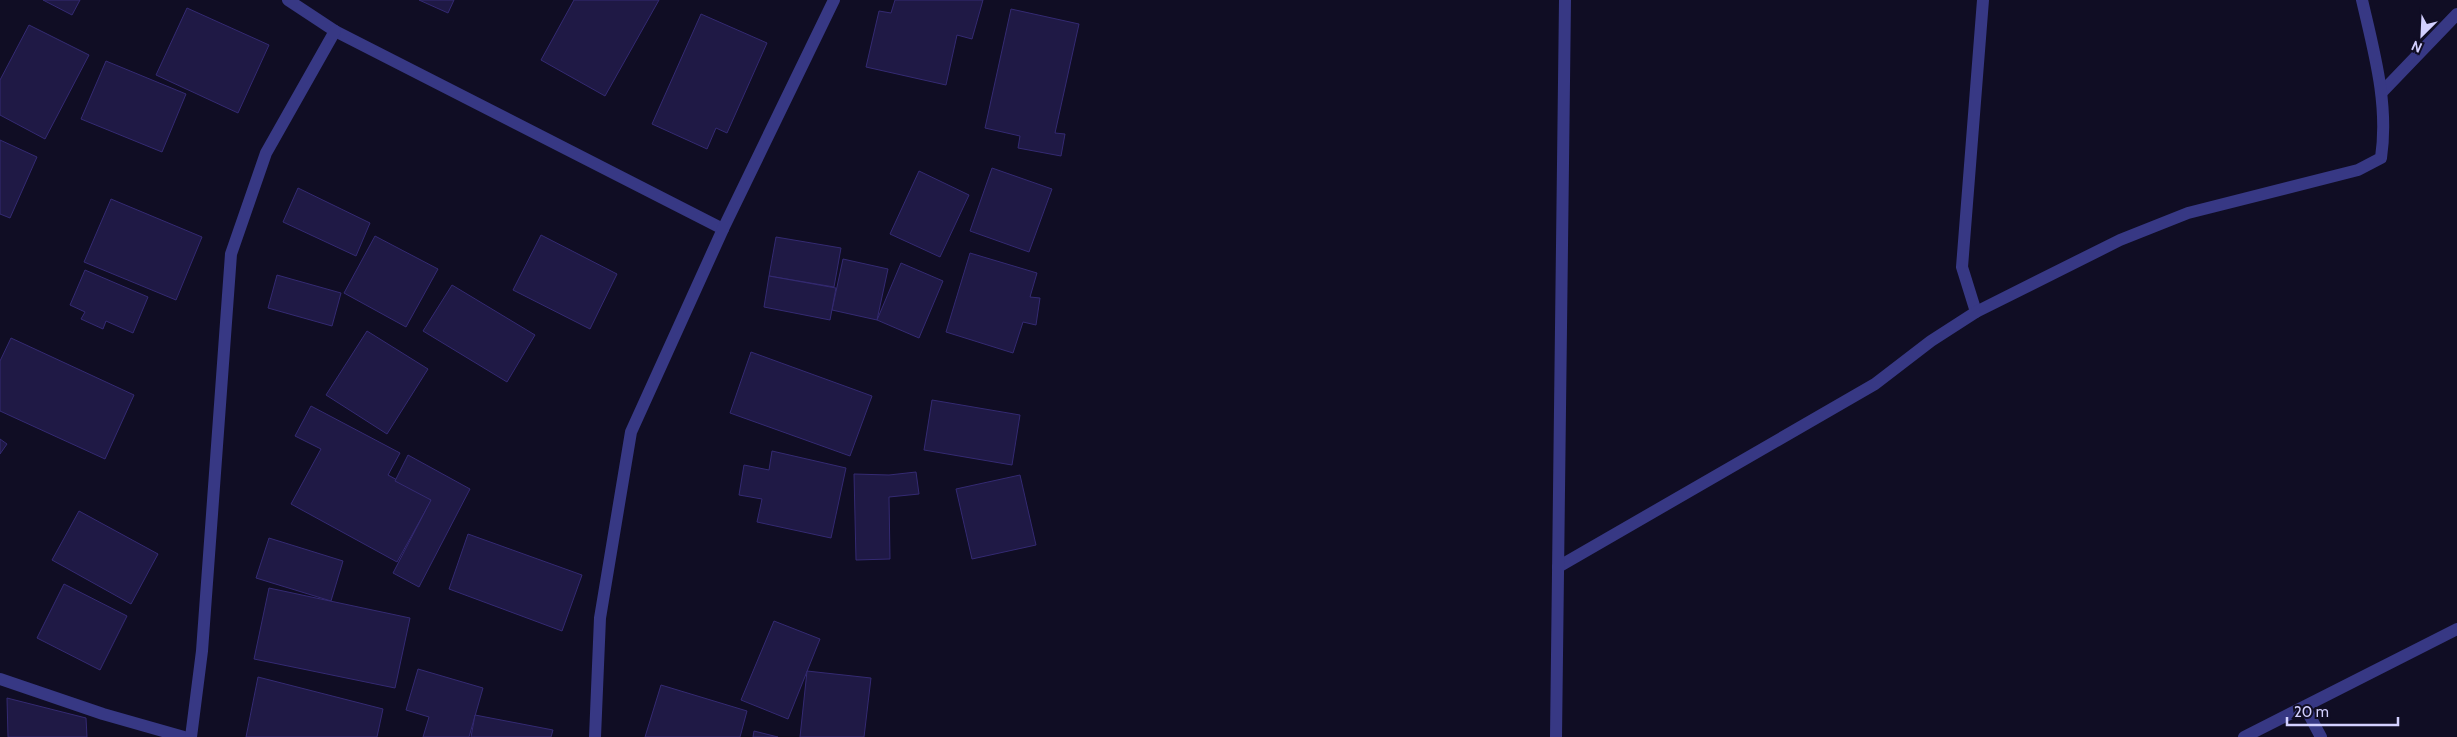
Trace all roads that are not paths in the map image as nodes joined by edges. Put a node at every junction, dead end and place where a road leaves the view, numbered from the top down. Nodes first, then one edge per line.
1 (288, 0) edge
2 (834, 0) edge
3 (1565, 0) edge
4 (1983, 0) edge
5 (2362, 0) edge
6 (2457, 14) edge
7 (335, 31) junction
8 (2382, 92) junction
9 (723, 229) junction
10 (1976, 312) junction
11 (1558, 567) junction
12 (2457, 629) edge
13 (0, 678) edge
14 (2305, 707) junction
15 (184, 737) edge
16 (191, 737) edge
17 (595, 737) edge
18 (1556, 737) edge
19 (2244, 737) edge
20 (2321, 737) edge

1 - 7 street
2 - 9 street
3 - 11 street
4 - 10 street
5 - 8 street
6 - 8 street
7 - 9 street
7 - 16 street
8 - 10 street
9 - 17 street
10 - 11 street
11 - 18 street
12 - 14 street
13 - 15 street
14 - 19 street
14 - 20 street

